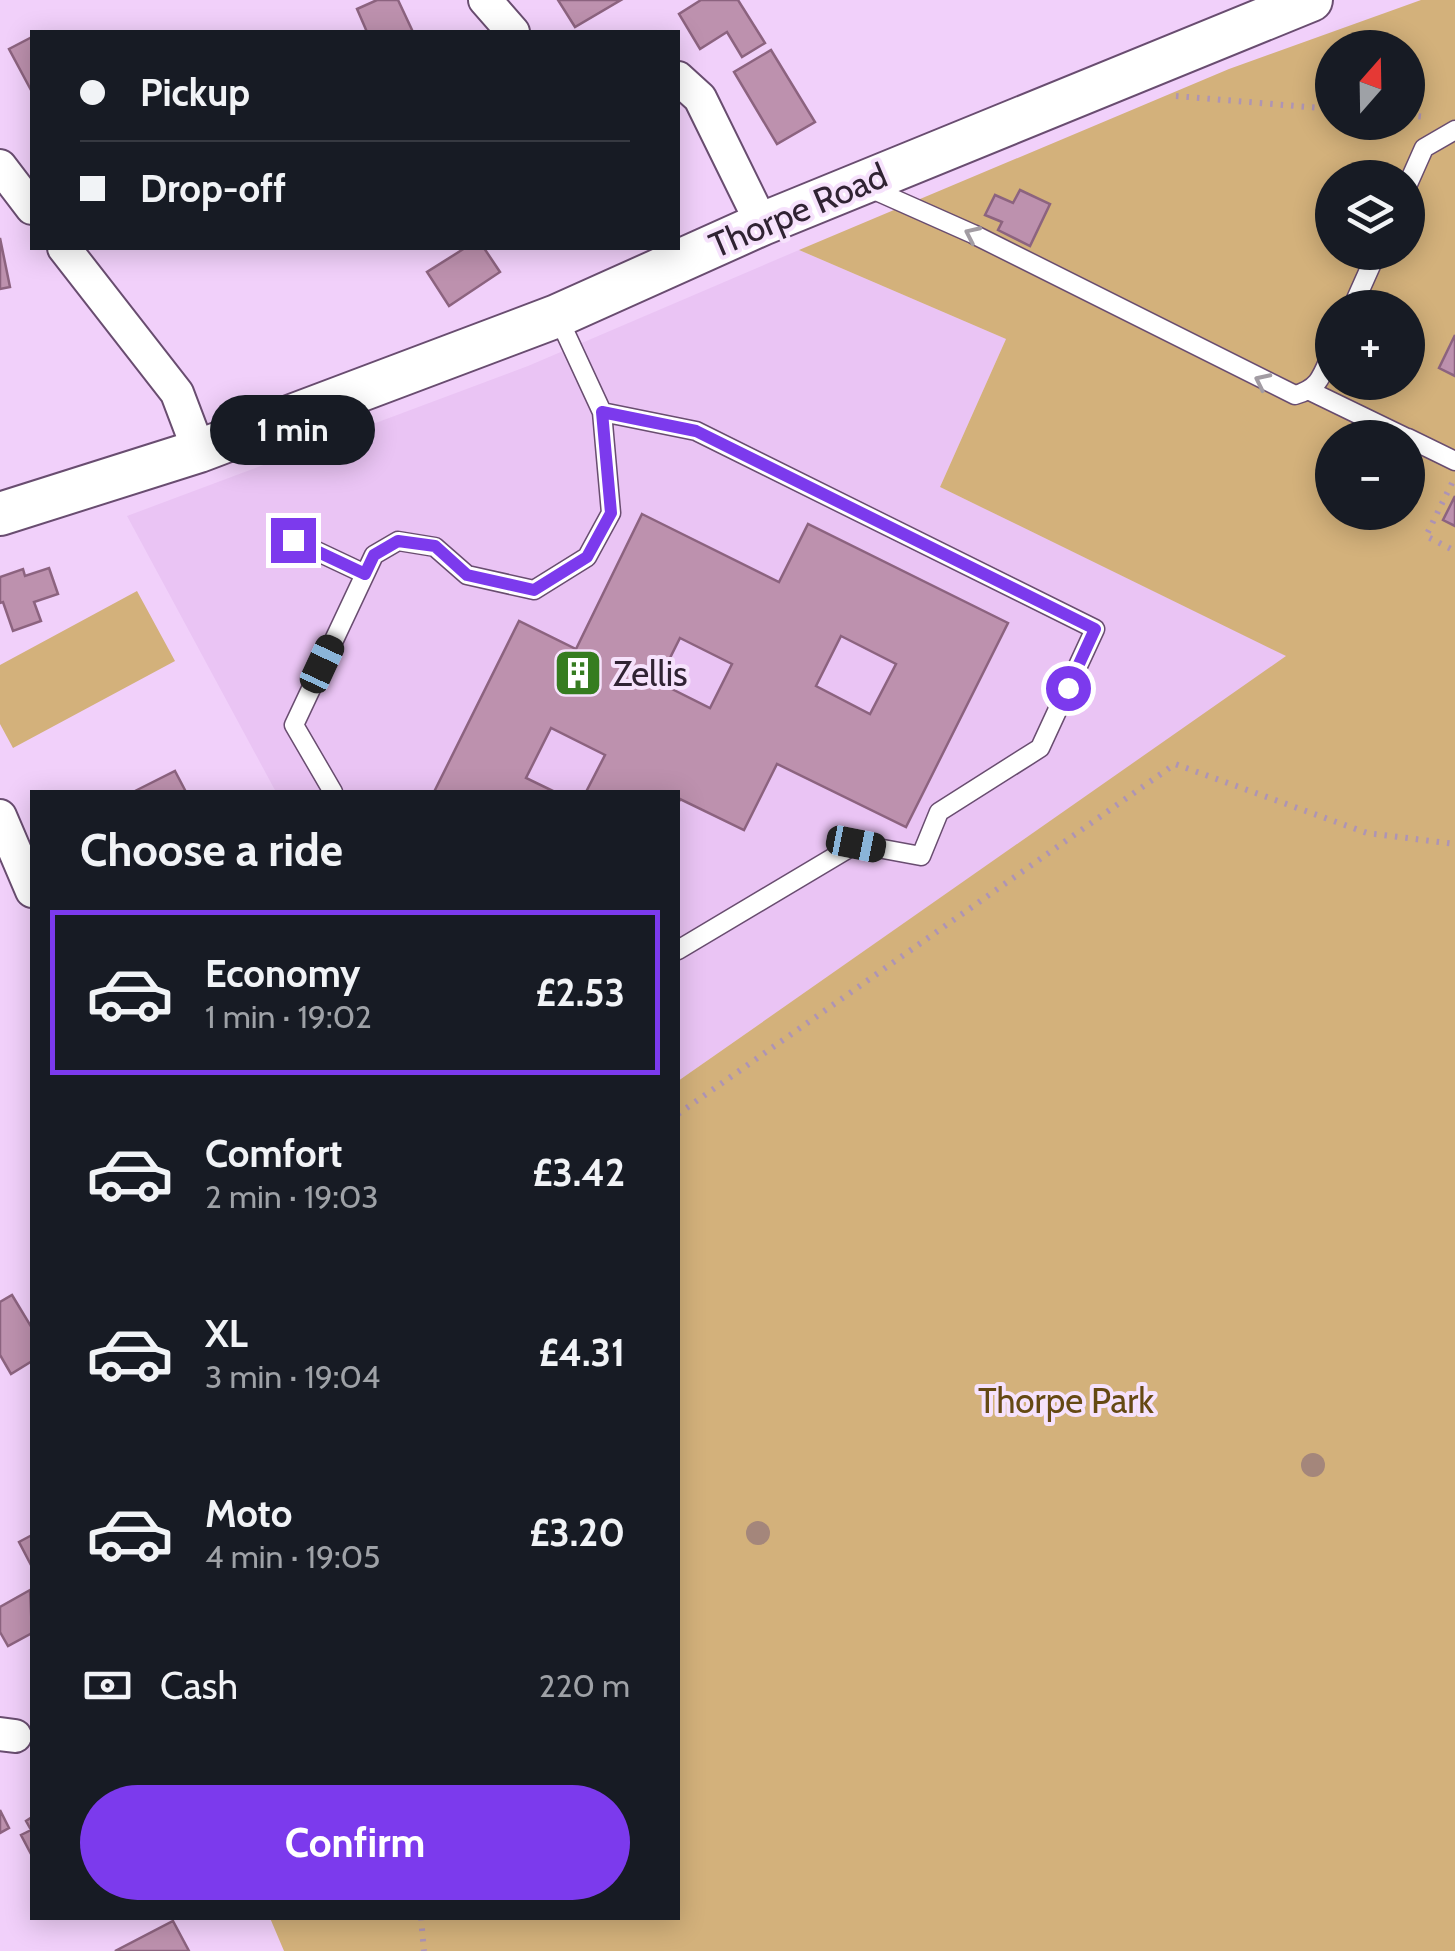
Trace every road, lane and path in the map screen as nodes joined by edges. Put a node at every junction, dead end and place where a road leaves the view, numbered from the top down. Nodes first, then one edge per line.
1 (485, 0) edge
2 (1311, 0) edge
3 (511, 30) edge
4 (1124, 74) junction
5 (680, 80) edge
6 (1315, 108) edge
7 (1455, 130) edge
8 (1419, 160) edge
9 (0, 166) edge
10 (859, 183) junction
11 (30, 205) edge
12 (762, 224) junction
13 (66, 250) edge
14 (558, 316) junction
15 (1315, 386) edge
16 (1310, 391) junction
17 (602, 412) junction
18 (1370, 420) edge
19 (1425, 446) edge
20 (199, 451) junction
21 (1455, 460) edge
22 (1455, 477) edge
23 (0, 514) edge
24 (293, 540) dead end
25 (1455, 551) edge
26 (365, 574) junction
27 (332, 790) edge
28 (0, 816) edge
29 (1455, 844) edge
30 (30, 886) edge
31 (680, 949) edge
32 (680, 1113) edge
33 (421, 1920) edge
34 (424, 1951) edge

1 - 3 street
2 - 4 street, Thorpe Road
4 - 6 path
4 - 10 street, Thorpe Road
5 - 12 street
7 - 8 lane
9 - 11 street
10 - 12 street, Thorpe Road
16 -> 10 lane
12 - 14 street, Thorpe Road
13 - 20 street
14 - 17 lane
14 - 20 street, Thorpe Road
15 - 16 lane
16 - 18 lane
17 - 26 lane
17 - 31 lane
19 - 21 lane
20 - 23 street, Thorpe Road
22 - 25 path
24 - 26 lane
26 - 27 lane
28 - 30 street
29 - 32 path
33 - 34 path

